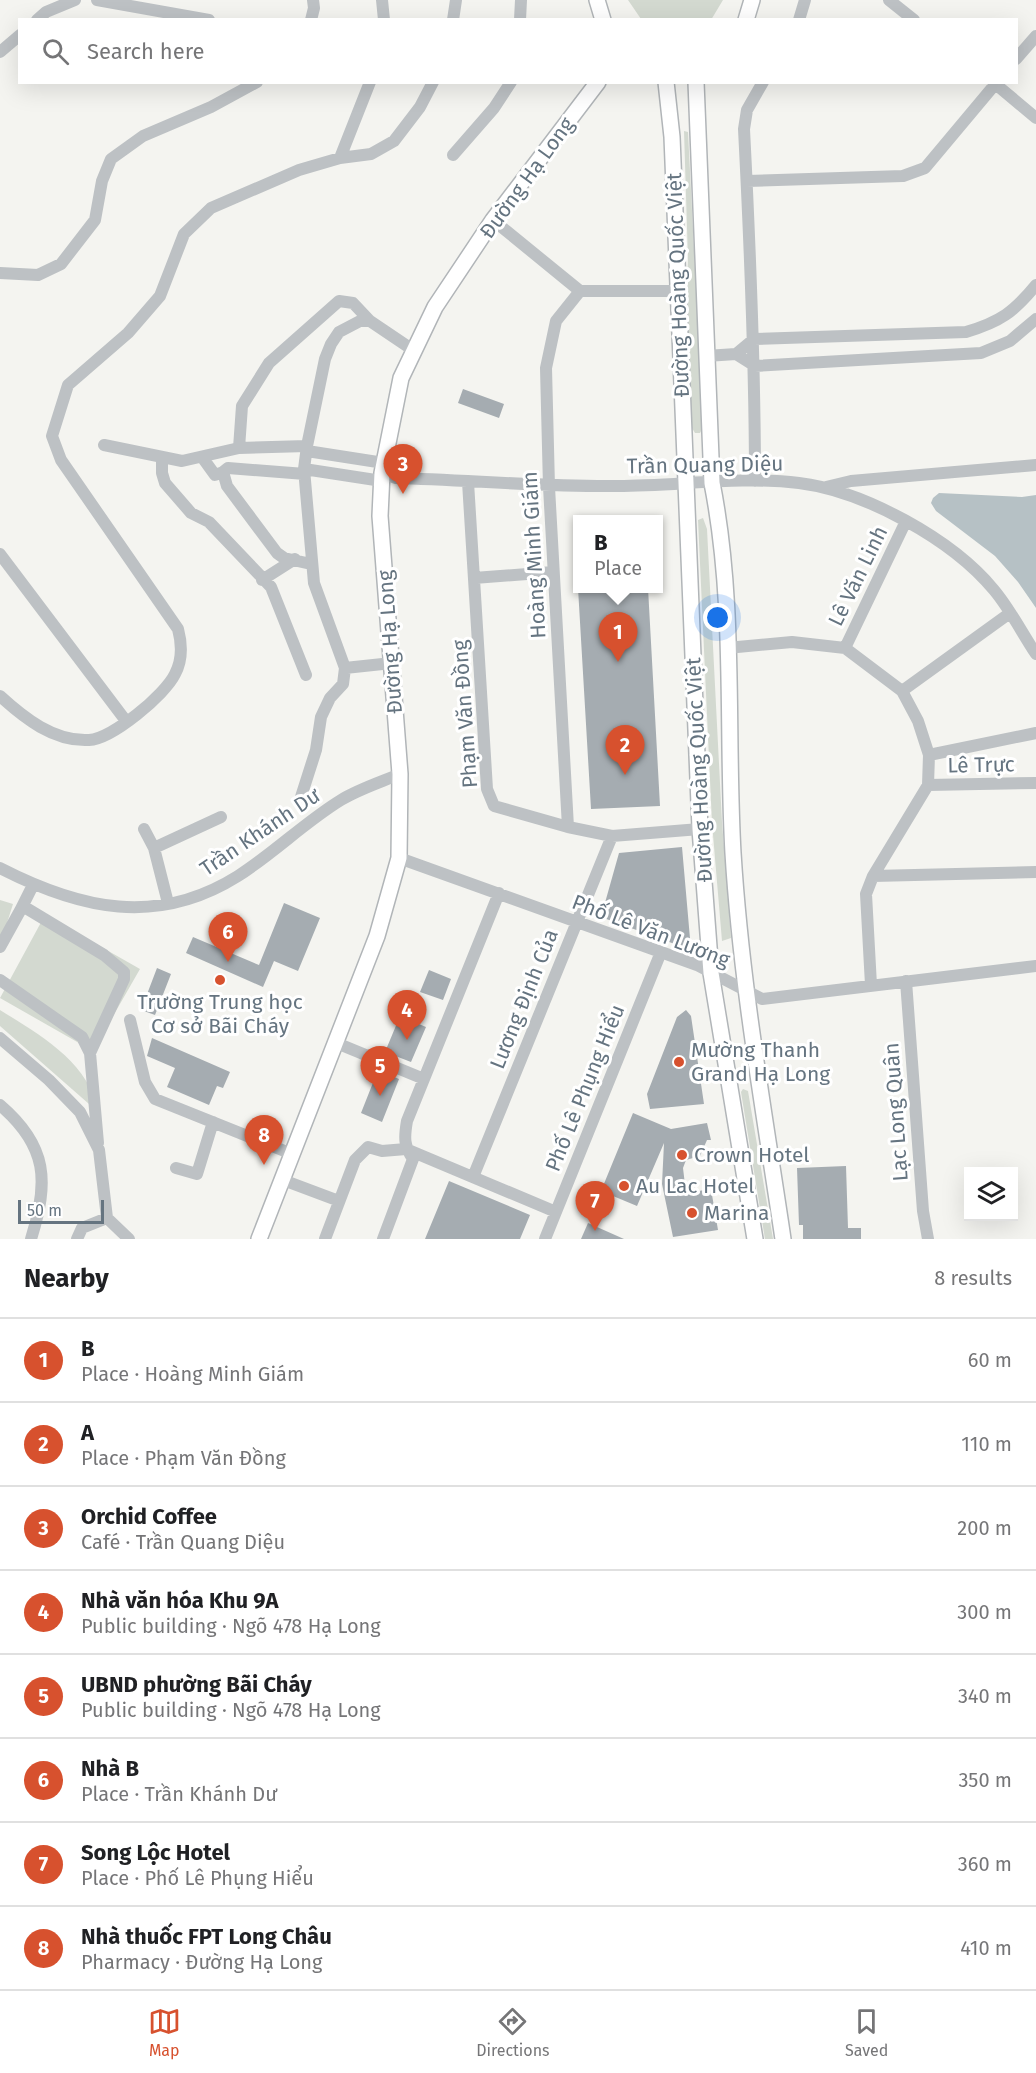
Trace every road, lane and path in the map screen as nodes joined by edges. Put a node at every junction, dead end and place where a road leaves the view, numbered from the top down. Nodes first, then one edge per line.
1 (75, 0) edge
2 (96, 0) edge
3 (313, 0) edge
4 (382, 0) edge
5 (456, 0) edge
6 (521, 0) edge
7 (597, 0) edge
8 (752, 0) edge
9 (805, 0) edge
10 (889, 0) edge
11 (39, 18) edge
12 (198, 18) edge
13 (312, 18) edge
14 (384, 18) edge
15 (453, 18) edge
16 (520, 18) edge
17 (602, 18) edge
18 (747, 18) edge
19 (800, 18) edge
20 (912, 18) edge
21 (1036, 36) edge
22 (18, 37) edge
23 (0, 52) edge
24 (1018, 59) edge
25 (253, 84) edge
26 (369, 84) edge
27 (432, 84) edge
28 (510, 84) edge
29 (595, 84) edge
30 (666, 84) edge
31 (696, 84) edge
32 (762, 84) edge
33 (995, 84) edge
34 (997, 84) edge
35 (1036, 118) edge
36 (453, 155) dead end
37 (340, 158) junction
38 (747, 181) junction
39 (493, 220) junction
40 (0, 273) edge
41 (1036, 285) edge
42 (580, 291) junction
43 (676, 291) junction
44 (1036, 319) edge
45 (370, 321) junction
46 (994, 324) junction
47 (754, 339) junction
48 (1010, 341) junction
49 (412, 350) junction
50 (736, 354) junction
51 (706, 356) junction
52 (755, 366) junction
53 (104, 446) dead end
54 (244, 448) junction
55 (307, 448) junction
56 (202, 457) junction
57 (162, 458) junction
58 (1036, 465) edge
59 (250, 470) junction
60 (224, 472) junction
61 (304, 472) junction
62 (382, 472) junction
63 (755, 481) junction
64 (468, 482) junction
65 (712, 483) junction
66 (687, 485) junction
67 (549, 487) junction
68 (822, 488) junction
69 (906, 521) junction
70 (0, 554) edge
71 (295, 559) junction
72 (311, 564) junction
73 (554, 572) junction
74 (474, 578) junction
75 (262, 580) junction
76 (1010, 613) junction
77 (727, 648) junction
78 (844, 648) junction
79 (1036, 654) edge
80 (392, 663) junction
81 (345, 668) junction
82 (306, 675) dead end
83 (902, 691) junction
84 (0, 696) edge
85 (126, 721) junction
86 (1036, 733) edge
87 (929, 755) junction
88 (400, 774) junction
89 (1036, 783) edge
90 (928, 785) junction
91 (300, 800) dead end
92 (221, 817) dead end
93 (568, 827) junction
94 (144, 829) dead end
95 (700, 829) junction
96 (612, 836) junction
97 (154, 848) junction
98 (399, 858) junction
99 (0, 868) edge
100 (1036, 872) edge
101 (873, 876) junction
102 (33, 885) junction
103 (499, 894) junction
104 (168, 903) junction
105 (21, 909) junction
106 (576, 923) junction
107 (0, 947) edge
108 (661, 952) junction
109 (1036, 966) edge
110 (711, 973) junction
111 (0, 980) edge
112 (906, 981) junction
113 (871, 985) junction
114 (746, 990) junction
115 (130, 1020) dead end
116 (0, 1038) edge
117 (334, 1042) junction
118 (90, 1053) junction
119 (424, 1079) junction
120 (0, 1105) edge
121 (213, 1122) junction
122 (406, 1149) junction
123 (99, 1150) junction
124 (292, 1155) junction
125 (176, 1168) dead end
126 (472, 1177) junction
127 (283, 1180) junction
128 (339, 1201) junction
129 (556, 1212) junction
130 (107, 1218) junction
131 (31, 1239) edge
132 (77, 1239) edge
133 (129, 1239) edge
134 (259, 1239) edge
135 (325, 1239) edge
136 (383, 1239) edge
137 (545, 1239) edge
138 (755, 1239) edge
139 (783, 1239) edge
140 (928, 1239) edge

1 - 11 street
2 - 12 street
3 - 13 street
4 - 14 street
5 - 15 street
6 - 16 street
7 - 17 main road
8 - 18 main road
9 - 19 street
10 - 20 street
21 - 24 street
22 - 23 street
25 - 40 street
26 - 37 street
27 - 37 street
28 - 36 street
29 - 39 main road, Đường Hạ Long
30 - 43 main road, Đường Hoàng Quốc Việt
31 - 51 main road, Đường Hoàng Quốc Việt
32 - 38 street
33 - 38 street
34 - 35 street
37 - 85 street
38 - 47 street
39 - 42 street
39 - 49 main road, Đường Hạ Long
41 - 46 street
42 - 43 street
42 - 67 street, Hoàng Minh Giám
43 - 66 main road, Đường Hoàng Quốc Việt
44 - 48 street
45 - 49 street
45 - 54 street
45 - 55 street
46 - 47 street
46 - 48 street
47 - 50 street
47 - 52 street
48 - 52 street
49 - 62 main road, Đường Hạ Long
50 - 51 street
50 - 52 street
51 - 65 main road, Đường Hoàng Quốc Việt
52 - 63 street
53 - 57 street
54 - 55 street
54 - 56 street
54 - 59 street
55 - 61 street
55 - 62 street
56 - 57 street
56 - 60 street
57 - 75 street
58 - 68 street
59 - 60 street
59 - 61 street
60 - 71 street
61 - 62 street
61 - 72 street
62 - 64 street, Trần Quang Diệu
62 - 80 main road, Đường Hạ Long
63 - 65 street, Trần Quang Diệu
63 - 68 street, Trần Quang Diệu
64 - 67 street, Trần Quang Diệu
64 - 74 street, Phạm Văn Đồng
65 - 66 street, Trần Quang Diệu
65 - 77 main road, Đường Hoàng Quốc Việt
66 - 67 street, Trần Quang Diệu
66 - 95 main road, Đường Hoàng Quốc Việt
67 - 73 street, Hoàng Minh Giám
68 - 69 street, Trần Quang Diệu
69 - 76 street, Trần Quang Diệu
69 - 78 street, Lê Văn Linh
70 - 85 street
71 - 72 street
71 - 75 street
72 - 81 street
73 - 74 street
73 - 93 street, Hoàng Minh Giám
74 - 93 street, Phạm Văn Đồng
75 - 82 street
76 - 79 street, Trần Quang Diệu
76 - 83 street
77 - 78 street
77 - 114 main road, Đường Hoàng Quốc Việt
78 - 83 street
80 - 81 street
80 - 88 main road, Đường Hạ Long
81 - 91 street
83 - 87 street
84 - 85 street
86 - 87 street
87 - 90 street
88 - 98 main road, Đường Hạ Long
88 - 104 street, Trần Khánh Dư
89 - 90 street, Lê Trực
90 - 101 street
92 - 97 street
93 - 96 street, Phạm Văn Đồng
94 - 97 street
95 - 96 street, Phạm Văn Đồng
95 - 110 main road, Đường Hoàng Quốc Việt
96 - 106 street, Lương Định Của
97 - 104 street
98 - 103 street, Phố Lê Văn Lương
98 - 117 main road, Đường Hạ Long
99 - 102 street, Trần Khánh Dư
100 - 101 street
101 - 113 street
102 - 104 street, Trần Khánh Dư
102 - 105 street
103 - 106 street, Phố Lê Văn Lương
103 - 119 street
105 - 107 street
105 - 118 street
106 - 108 street, Phố Lê Văn Lương
106 - 126 street, Lương Định Của
108 - 110 street, Phố Lê Văn Lương
108 - 129 street, Phố Lê Phụng Hiểu
109 - 112 street, Phố Lê Văn Lương
110 - 114 street, Phố Lê Văn Lương
110 - 138 main road, Đường Hoàng Quốc Việt
111 - 118 street
112 - 113 street, Phố Lê Văn Lương
112 - 140 street, Lạc Long Quân
113 - 114 street, Phố Lê Văn Lương
114 - 139 main road, Đường Hoàng Quốc Việt
115 - 121 street
116 - 123 street
117 - 119 street
117 - 124 main road, Đường Hạ Long
118 - 123 street
119 - 122 street
120 - 131 street
121 - 124 street
121 - 125 street
122 - 126 street
122 - 128 street
122 - 136 street
123 - 130 street
124 - 127 main road, Đường Hạ Long
126 - 129 street
127 - 128 street
127 - 134 main road, Đường Hạ Long
128 - 135 street
129 - 137 street, Phố Lê Phụng Hiểu
130 - 132 street
130 - 133 street

